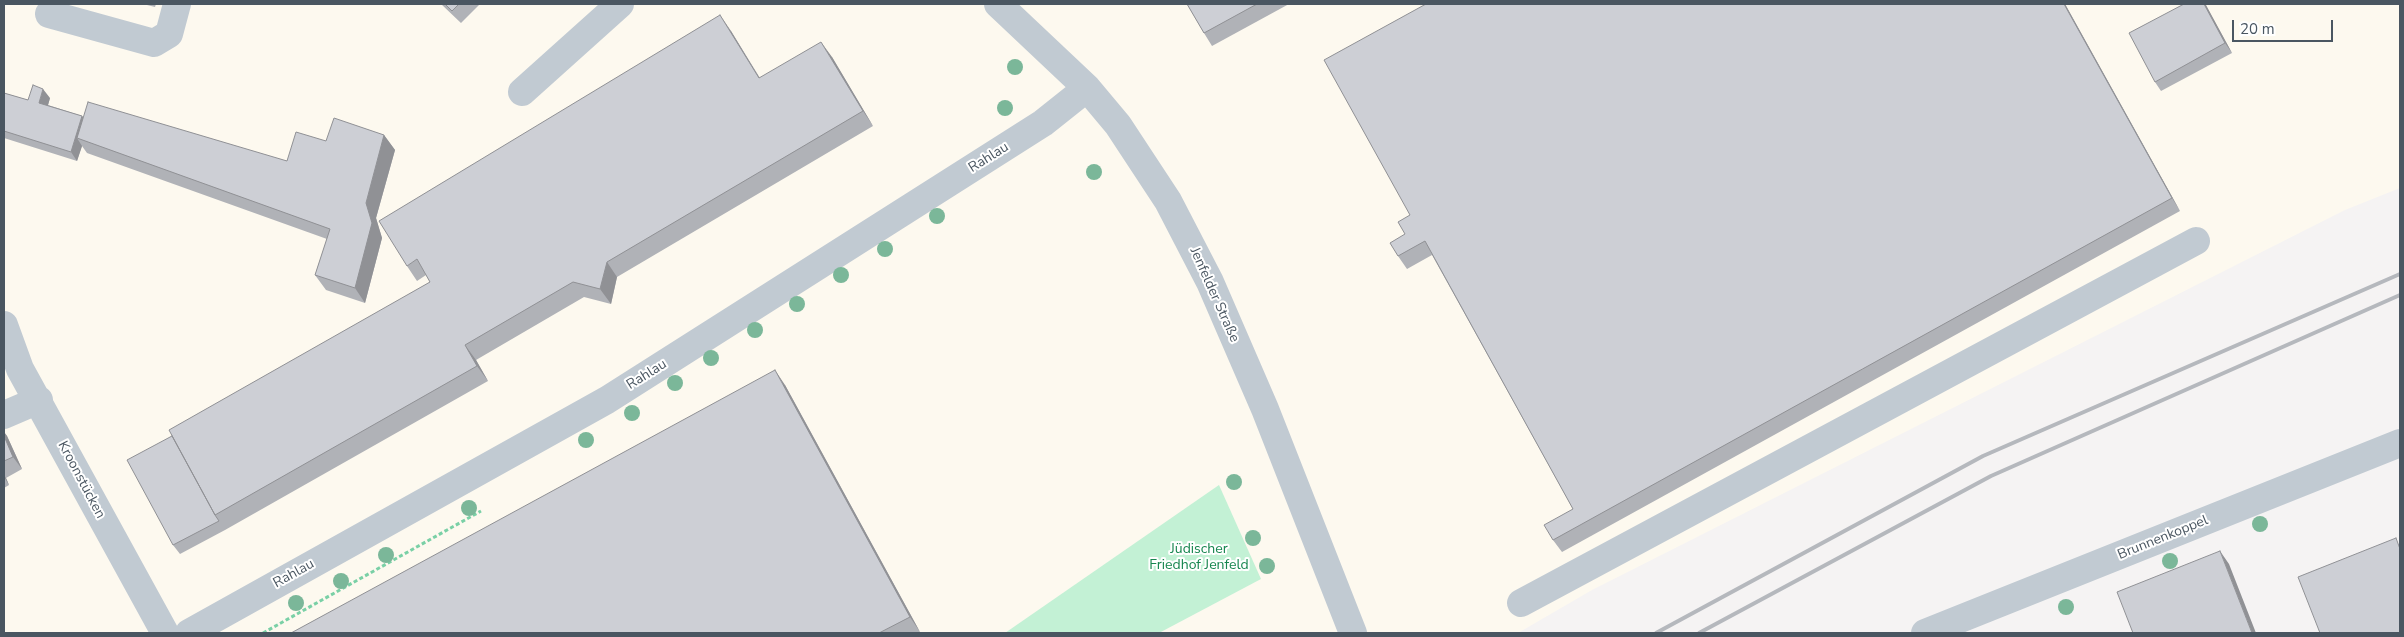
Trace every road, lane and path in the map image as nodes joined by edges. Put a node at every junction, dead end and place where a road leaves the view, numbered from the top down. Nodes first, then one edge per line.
1 (177, 4) edge
2 (620, 4) edge
3 (998, 4) edge
4 (49, 14) dead end
5 (1087, 88) junction
6 (522, 92) dead end
7 (2196, 241) dead end
8 (4, 325) edge
9 (39, 400) junction
10 (4, 415) edge
11 (2400, 443) edge
12 (482, 510) dead end
13 (1521, 603) dead end
14 (165, 633) edge
15 (189, 633) edge
16 (263, 633) edge
17 (1353, 633) edge
18 (1925, 633) edge

1 - 4 street
2 - 6 street
3 - 5 street, Jenfelder Straße
5 - 15 street, Rahlau
5 - 17 street, Jenfelder Straße
7 - 13 street
8 - 9 street, Kroonstücken
9 - 10 street
9 - 14 street, Kroonstücken
11 - 18 street, Brunnenkoppel
12 - 16 path

